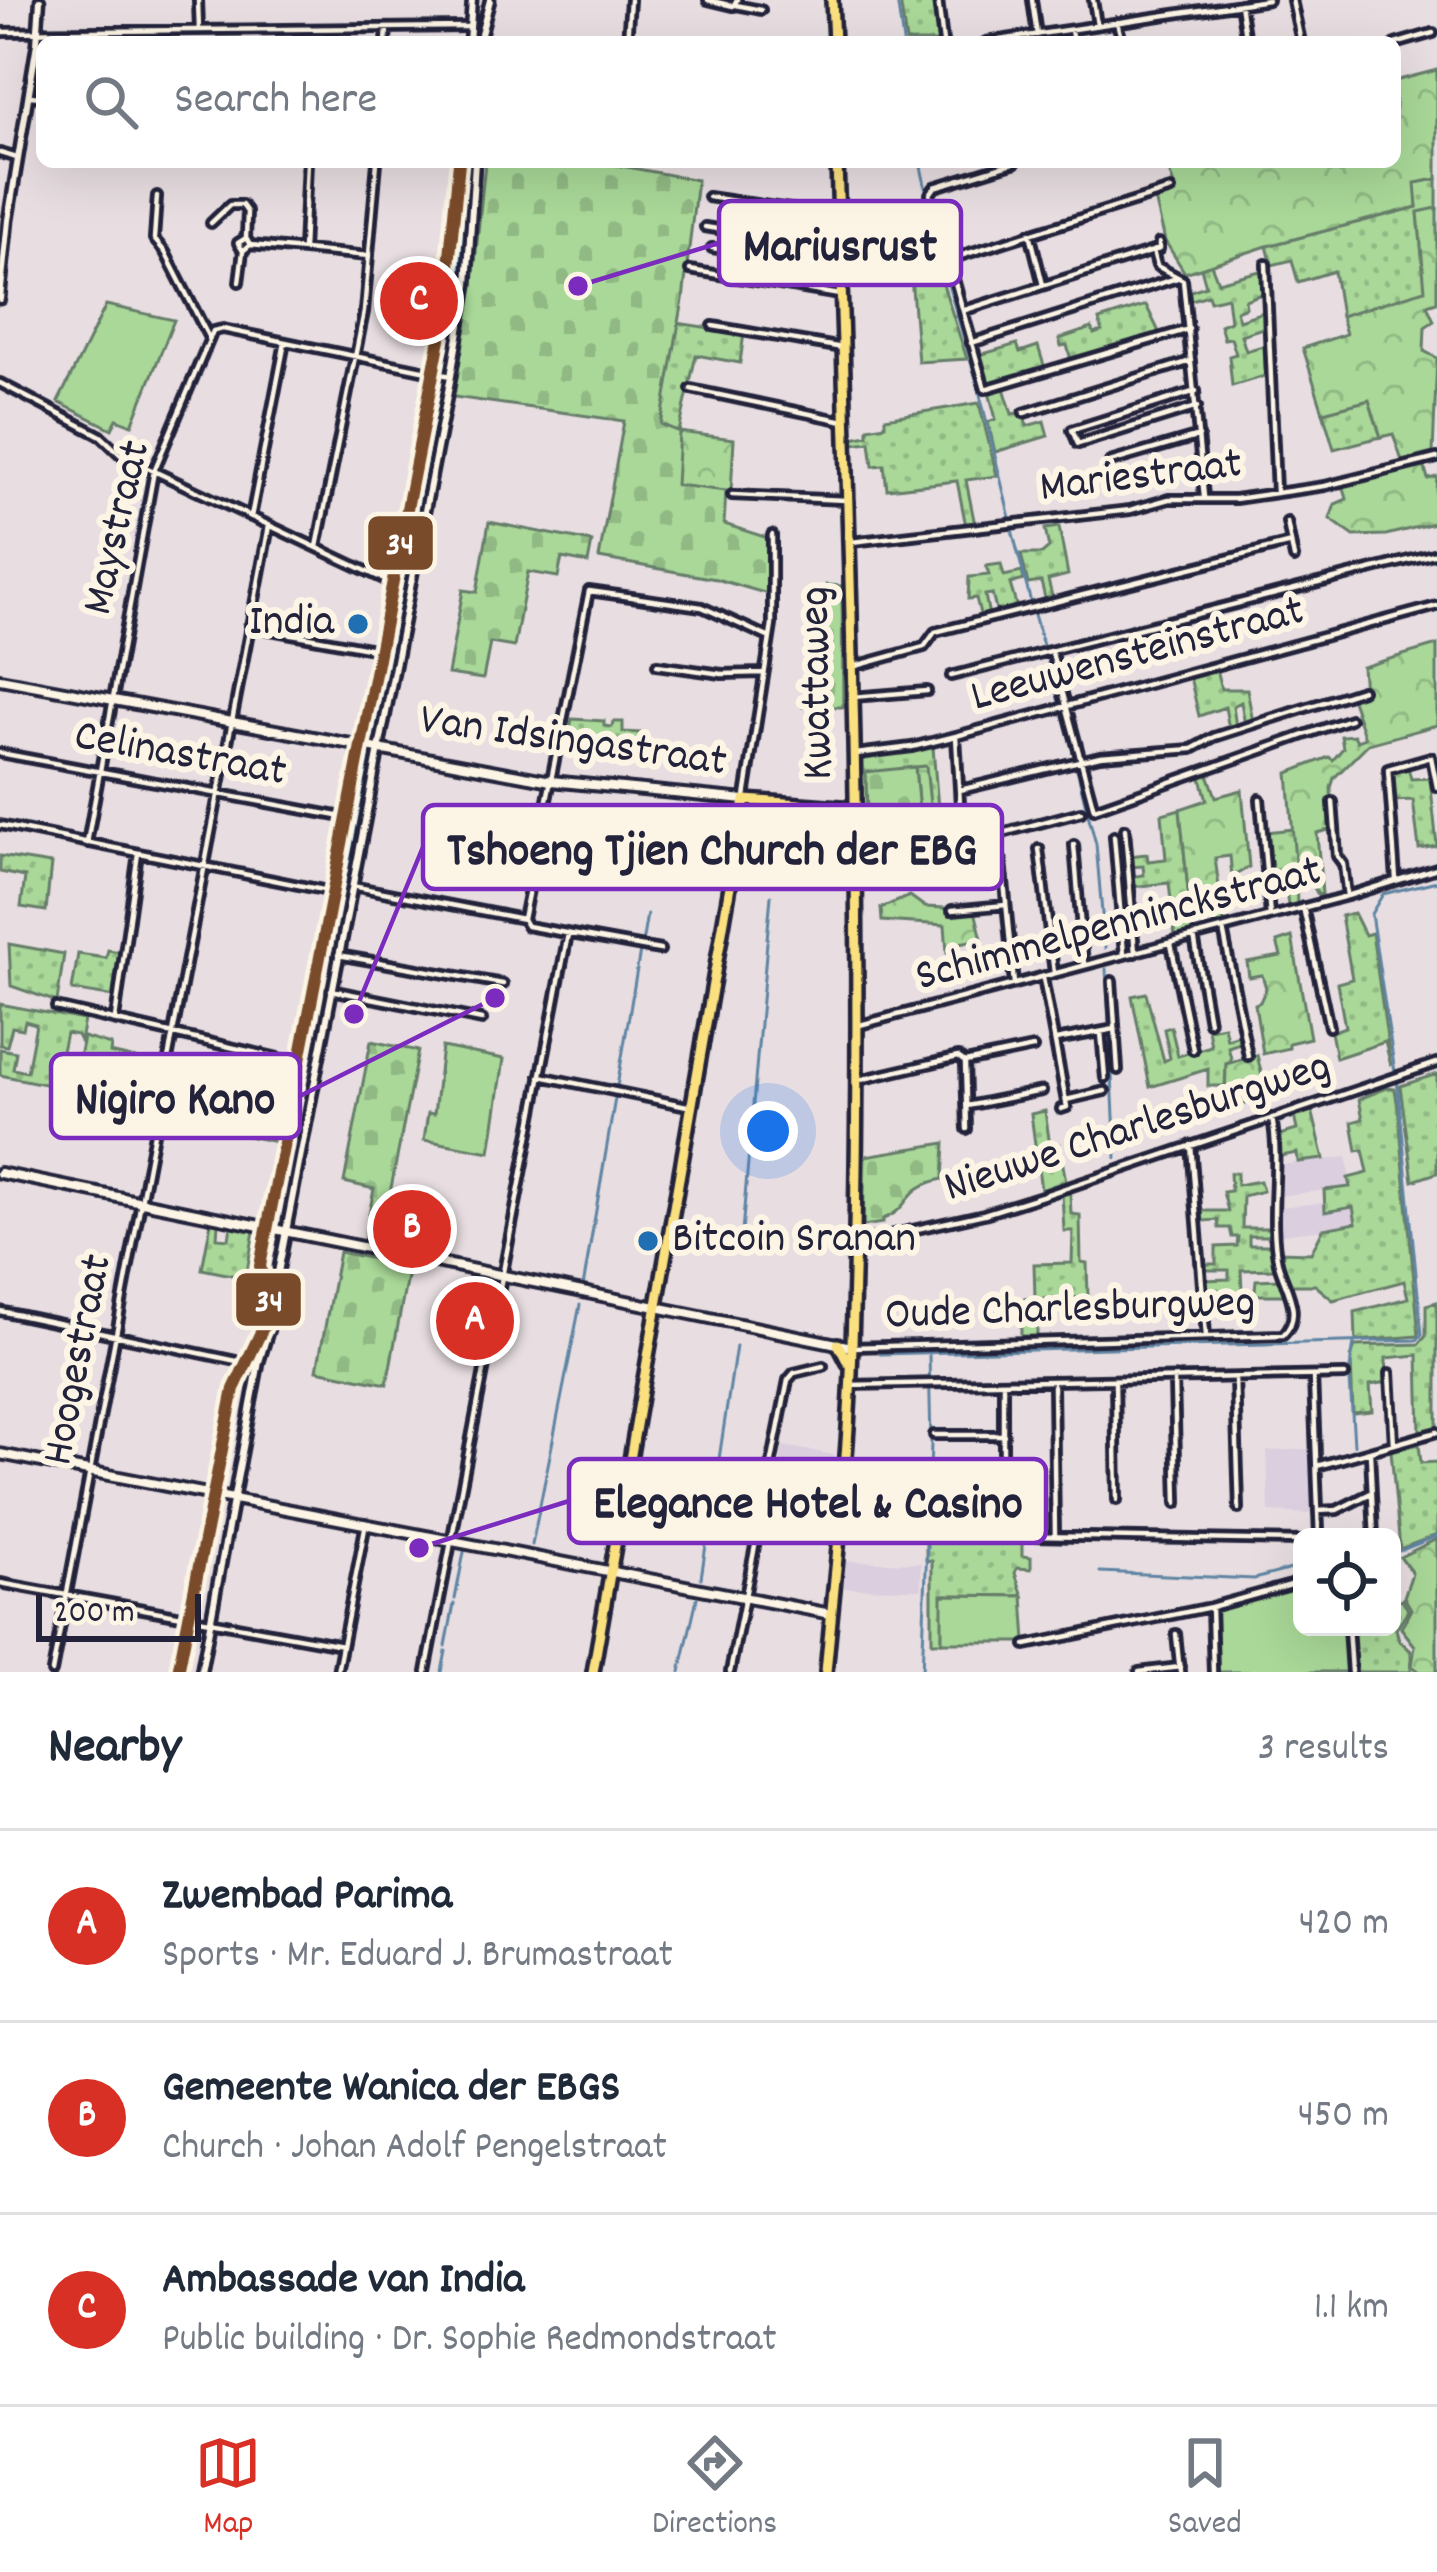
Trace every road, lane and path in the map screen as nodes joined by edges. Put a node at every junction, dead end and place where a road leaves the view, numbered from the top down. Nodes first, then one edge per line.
1 (40, 0) edge
2 (198, 0) edge
3 (472, 0) edge
4 (490, 0) edge
5 (630, 0) edge
6 (708, 0) edge
7 (832, 0) edge
8 (938, 0) edge
9 (1032, 0) edge
10 (1093, 0) edge
11 (1268, 0) edge
12 (1292, 0) edge
13 (736, 3) edge
14 (1208, 4) edge
15 (1240, 4) junction
16 (761, 10) dead end
17 (1117, 22) junction
18 (1097, 26) junction
19 (470, 27) junction
20 (387, 29) junction
21 (1071, 30) junction
22 (199, 31) junction
23 (0, 32) edge
24 (38, 32) junction
25 (1433, 33) dead end
26 (1037, 34) junction
27 (37, 36) edge
28 (386, 36) edge
29 (469, 36) edge
30 (481, 36) edge
31 (627, 36) edge
32 (834, 36) edge
33 (942, 36) edge
34 (1030, 36) edge
35 (1072, 36) edge
36 (1120, 36) edge
37 (1245, 36) edge
38 (1300, 36) edge
39 (1401, 42) edge
40 (36, 46) edge
41 (29, 96) junction
42 (36, 97) edge
43 (0, 153) edge
44 (17, 158) junction
45 (307, 168) edge
46 (376, 168) edge
47 (458, 168) edge
48 (475, 168) edge
49 (837, 168) edge
50 (998, 168) edge
51 (1171, 190) dead end
52 (157, 196) dead end
53 (709, 196) dead end
54 (838, 216) junction
55 (4, 219) edge
56 (212, 223) dead end
57 (705, 227) dead end
58 (6, 232) junction
59 (1030, 233) junction
60 (248, 241) junction
61 (1159, 243) dead end
62 (0, 244) edge
63 (712, 248) dead end
64 (839, 249) junction
65 (303, 250) junction
66 (243, 251) junction
67 (1153, 251) junction
68 (369, 256) junction
69 (952, 263) junction
70 (1265, 264) dead end
71 (839, 268) junction
72 (449, 270) junction
73 (690, 270) dead end
74 (468, 272) junction
75 (1181, 277) junction
76 (840, 280) junction
77 (239, 282) dead end
78 (1, 285) edge
79 (1043, 285) junction
80 (841, 295) junction
81 (0, 299) edge
82 (965, 310) junction
83 (712, 326) dead end
84 (1189, 329) junction
85 (209, 338) junction
86 (285, 342) junction
87 (971, 343) junction
88 (843, 348) junction
89 (356, 356) junction
90 (1193, 360) junction
91 (434, 372) junction
92 (451, 376) junction
93 (0, 383) edge
94 (691, 389) dead end
95 (1196, 391) junction
96 (1197, 406) junction
97 (1024, 413) dead end
98 (845, 421) junction
99 (1199, 436) junction
100 (1437, 458) edge
101 (1110, 462) dead end
102 (154, 471) junction
103 (1276, 492) junction
104 (732, 495) dead end
105 (1204, 497) junction
106 (849, 500) junction
107 (250, 517) junction
108 (1287, 522) dead end
109 (269, 526) junction
110 (772, 535) dead end
111 (850, 542) junction
112 (1291, 543) junction
113 (317, 548) junction
114 (1437, 553) edge
115 (1294, 558) dead end
116 (394, 584) junction
117 (1437, 607) edge
118 (249, 626) junction
119 (768, 637) junction
120 (381, 650) junction
121 (1052, 652) junction
122 (657, 665) dead end
123 (852, 667) junction
124 (763, 673) junction
125 (951, 676) dead end
126 (0, 679) edge
127 (1362, 690) dead end
128 (927, 691) dead end
129 (852, 697) junction
130 (113, 699) junction
131 (1066, 707) junction
132 (1350, 719) dead end
133 (231, 721) junction
134 (956, 736) junction
135 (363, 747) junction
136 (379, 749) junction
137 (0, 754) edge
138 (854, 754) junction
139 (1080, 759) junction
140 (100, 772) junction
141 (551, 781) junction
142 (854, 781) junction
143 (1437, 787) edge
144 (960, 790) junction
145 (218, 794) junction
146 (745, 800) junction
147 (1259, 800) dead end
148 (1333, 802) dead end
149 (834, 807) junction
150 (855, 808) junction
151 (1081, 812) dead end
152 (349, 818) junction
153 (0, 825) edge
154 (1125, 829) dead end
155 (1114, 836) dead end
156 (87, 843) junction
157 (964, 843) junction
158 (1074, 845) dead end
159 (1039, 848) dead end
160 (139, 853) junction
161 (963, 856) dead end
162 (1002, 861) dead end
163 (205, 865) junction
164 (1437, 868) edge
165 (1396, 879) junction
166 (352, 886) junction
167 (333, 892) junction
168 (1347, 896) junction
169 (1006, 904) junction
170 (1303, 907) junction
171 (952, 910) dead end
172 (1270, 916) junction
173 (523, 919) junction
174 (1223, 929) junction
175 (326, 931) junction
176 (342, 934) junction
177 (568, 934) junction
178 (1194, 936) junction
179 (324, 942) junction
180 (1171, 943) junction
181 (340, 945) junction
182 (660, 950) dead end
183 (1135, 952) junction
184 (338, 955) junction
185 (1124, 955) junction
186 (1084, 965) junction
187 (1054, 974) junction
188 (1042, 976) junction
189 (1112, 981) dead end
190 (503, 984) dead end
191 (1014, 984) junction
192 (331, 990) junction
193 (56, 1007) dead end
194 (482, 1020) dead end
195 (114, 1022) junction
196 (1209, 1022) dead end
197 (856, 1026) junction
198 (1329, 1027) dead end
199 (1115, 1029) junction
200 (1101, 1032) junction
201 (172, 1035) junction
202 (1056, 1040) junction
203 (1033, 1048) dead end
204 (1193, 1050) dead end
205 (1248, 1056) dead end
206 (965, 1062) junction
207 (1437, 1063) edge
208 (299, 1064) junction
209 (1118, 1070) dead end
210 (540, 1076) junction
211 (1105, 1078) dead end
212 (856, 1081) junction
213 (1105, 1090) dead end
214 (1042, 1091) dead end
215 (1066, 1100) junction
216 (967, 1106) junction
217 (692, 1107) junction
218 (1061, 1109) dead end
219 (1272, 1118) junction
220 (968, 1129) dead end
221 (1191, 1145) junction
222 (300, 1146) junction
223 (282, 1153) junction
224 (0, 1173) edge
225 (140, 1201) junction
226 (268, 1226) junction
227 (285, 1230) junction
228 (854, 1243) junction
229 (503, 1277) junction
230 (657, 1307) junction
231 (0, 1311) edge
232 (116, 1336) junction
233 (1206, 1337) junction
234 (262, 1340) junction
235 (838, 1344) junction
236 (852, 1347) junction
237 (246, 1363) junction
238 (824, 1366) dead end
239 (1390, 1373) dead end
240 (1345, 1375) dead end
241 (1312, 1376) junction
242 (1235, 1378) junction
243 (850, 1380) junction
244 (1174, 1380) junction
245 (1114, 1382) junction
246 (1053, 1383) junction
247 (1003, 1384) junction
248 (234, 1389) junction
249 (254, 1393) junction
250 (1437, 1432) edge
251 (934, 1435) dead end
252 (1004, 1435) junction
253 (1394, 1444) junction
254 (1370, 1451) junction
255 (0, 1454) edge
256 (1318, 1466) junction
257 (90, 1471) junction
258 (934, 1483) dead end
259 (212, 1493) junction
260 (1371, 1493) junction
261 (232, 1497) junction
262 (1117, 1500) dead end
263 (1177, 1503) dead end
264 (1239, 1509) dead end
265 (1318, 1511) junction
266 (366, 1523) junction
267 (1319, 1528) edge
268 (1373, 1528) edge
269 (1033, 1536) dead end
270 (1054, 1536) junction
271 (450, 1538) junction
272 (1293, 1541) edge
273 (610, 1570) junction
274 (0, 1583) edge
275 (1293, 1584) edge
276 (66, 1594) junction
277 (746, 1598) junction
278 (1211, 1606) junction
279 (831, 1614) junction
280 (189, 1617) junction
281 (210, 1621) junction
282 (1176, 1634) dead end
283 (1349, 1636) edge
284 (342, 1645) junction
285 (1026, 1645) dead end
286 (1180, 1669) edge
287 (52, 1672) edge
288 (178, 1672) edge
289 (201, 1672) edge
290 (337, 1672) edge
291 (427, 1672) edge
292 (592, 1672) edge
293 (730, 1672) edge
294 (826, 1672) edge
295 (1139, 1672) edge
296 (1213, 1672) edge
297 (1351, 1672) edge

1 - 24 street
2 - 22 street
3 - 19 street
4 - 30 street
5 - 31 street
6 - 13 street
7 - 32 main road
8 - 33 street
9 - 26 street
10 - 18 street
11 - 15 street
12 - 38 street
13 - 16 street
14 - 15 street
14 - 17 street
15 - 37 street
17 - 18 street
17 - 36 street
18 - 21 street
19 - 20 street
19 - 29 street
20 - 22 street
20 - 28 street
21 - 26 street
21 - 35 street
22 - 24 street
23 - 24 street
24 - 27 street
25 - 39 street
26 - 34 street
40 - 41 street
41 - 42 street
41 - 44 street
43 - 44 street
44 - 55 street
45 - 65 street
46 - 68 street
47 - 72 street
48 - 74 street
49 - 54 main road, Kwattaweg
50 - 69 street
51 - 59 street
52 - 85 street
53 - 54 street
54 - 64 main road, Kwattaweg
55 - 58 street
56 - 60 street
57 - 64 street
58 - 62 street
58 - 78 street
59 - 69 street
59 - 79 street
60 - 65 street
60 - 66 street
60 - 66 street
61 - 67 street
63 - 71 street
64 - 71 main road, Kwattaweg
65 - 68 street
66 - 77 street
67 - 75 street
67 - 79 street
68 - 89 street
69 - 76 street
69 - 82 street
70 - 103 street
71 - 76 main road, Kwattaweg
72 - 74 street
72 - 91 street
73 - 80 street
74 - 92 street
75 - 84 street
75 - 87 street
76 - 80 main road, Kwattaweg
78 - 81 street
79 - 82 street
80 - 88 main road, Kwattaweg
82 - 87 street
83 - 88 street
84 - 87 street
84 - 90 street
85 - 86 street
85 - 102 street, Maystraat
86 - 89 street
86 - 107 street
88 - 98 main road, Kwattaweg
89 - 91 street
89 - 113 street
90 - 95 street
90 - 97 street
91 - 92 street
91 - 116 street
92 - 136 street
93 - 102 street
94 - 98 street
95 - 96 street
95 - 96 street
96 - 99 street
98 - 106 main road, Kwattaweg
99 - 101 street
99 - 105 street
100 - 103 street, Mariestraat
102 - 107 street
102 - 130 street, Maystraat
103 - 105 street, Mariestraat
104 - 106 street
105 - 111 street, Mariestraat
106 - 111 main road, Kwattaweg
107 - 109 street
108 - 112 street
109 - 113 street
109 - 118 street, Hoogestraat
110 - 119 street
111 - 123 main road, Kwattaweg
112 - 115 street
112 - 123 street
113 - 116 street
114 - 121 street
116 - 120 street
117 - 131 street, Leeuwensteinstraat
118 - 120 street
118 - 133 street, Hoogestraat
119 - 124 street
119 - 141 street
120 - 135 street
121 - 125 street
121 - 131 street
122 - 124 street
123 - 129 main road, Kwattaweg
124 - 146 street
126 - 130 main road, Van Idsingastraat
127 - 139 street
128 - 129 street
129 - 138 main road, Kwattaweg
130 - 133 main road, Van Idsingastraat
130 - 140 street, Maystraat
131 - 134 street, Leeuwensteinstraat
131 - 139 street
132 - 139 street
133 - 135 main road, Van Idsingastraat
133 - 145 street, Hoogestraat
134 - 138 street, Leeuwensteinstraat
134 - 144 street
135 - 136 main road, Van Idsingastraat
135 - 152 street
136 - 141 main road, Van Idsingastraat
136 - 166 street
137 - 140 street, Celinastraat
138 - 142 main road, Kwattaweg
139 - 144 street
140 - 145 street, Celinastraat
140 - 156 street, Maystraat
141 - 146 main road, Van Idsingastraat
141 - 173 street
142 - 149 main road
142 - 150 main road, Kwattaweg
143 - 165 street
144 - 157 street
145 - 152 street, Celinastraat
145 - 163 street, Hoogestraat
146 - 149 main road, Van Idsingastraat
146 - 217 main road
147 - 172 street
148 - 168 street
149 - 150 main road, Van Idsingastraat
150 - 197 main road, Kwattaweg
151 - 157 street
152 - 167 street
153 - 156 street
154 - 183 street
155 - 185 street
156 - 160 street
157 - 161 street
158 - 186 street
159 - 187 street
160 - 163 street
160 - 195 street
162 - 169 street
163 - 167 street
163 - 201 street, Hoogestraat
164 - 165 street, Schimmelpenninckstraat
165 - 168 street, Schimmelpenninckstraat
166 - 173 street
166 - 176 street
167 - 175 street
168 - 170 street, Schimmelpenninckstraat
169 - 171 street
169 - 191 street
170 - 172 street, Schimmelpenninckstraat
170 - 198 street
172 - 174 street, Schimmelpenninckstraat
173 - 177 street
174 - 178 street, Schimmelpenninckstraat
174 - 205 street
175 - 176 street
175 - 179 street
176 - 181 street
177 - 182 street
177 - 210 street
178 - 180 street, Schimmelpenninckstraat
178 - 196 street
179 - 181 street
179 - 208 street
180 - 183 street, Schimmelpenninckstraat
180 - 204 street
181 - 184 street
183 - 185 street, Schimmelpenninckstraat
184 - 190 street
184 - 192 street
185 - 186 street, Schimmelpenninckstraat
186 - 187 street, Schimmelpenninckstraat
187 - 188 street, Schimmelpenninckstraat
188 - 191 street, Schimmelpenninckstraat
188 - 202 street
189 - 199 street
191 - 197 street, Schimmelpenninckstraat
192 - 194 street
192 - 222 street
193 - 195 street
195 - 201 street
197 - 212 main road, Kwattaweg
199 - 200 street
199 - 209 street
200 - 202 street
200 - 211 street
201 - 208 street
201 - 225 street, Hoogestraat
202 - 215 street
203 - 206 street
206 - 212 street
206 - 216 street
207 - 219 street, Nieuwe Charlesburgweg
208 - 223 street
210 - 217 street
210 - 229 street
212 - 228 main road, Kwattaweg
213 - 215 street
214 - 216 street
215 - 218 street
216 - 220 street
217 - 230 main road
219 - 221 street, Nieuwe Charlesburgweg
219 - 233 street, Oude Charlesburgweg
221 - 228 street, Nieuwe Charlesburgweg
221 - 233 street
222 - 223 street
222 - 227 street
223 - 226 street
224 - 225 main road
225 - 226 main road
225 - 232 street, Hoogestraat
226 - 227 main road
226 - 234 street
227 - 229 main road
227 - 234 street
228 - 236 main road, Kwattaweg
229 - 230 main road
229 - 271 street
230 - 235 main road
230 - 273 main road
231 - 232 street
232 - 237 street
232 - 257 street, Hoogestraat
233 - 236 street, Oude Charlesburgweg
234 - 237 street
234 - 249 street
235 - 236 main road
235 - 243 main road
236 - 243 main road, Kwattaweg
237 - 248 street
238 - 277 street
239 - 253 street
240 - 241 street
241 - 242 street
241 - 256 street
242 - 244 street
242 - 264 street
243 - 247 street
243 - 279 main road, Kwattaweg
244 - 245 street
244 - 263 street
245 - 246 street
245 - 262 street
246 - 247 street
246 - 270 street
247 - 252 street
248 - 249 street
248 - 259 street
249 - 261 street
250 - 253 street
251 - 252 street
252 - 258 street
253 - 254 street
254 - 256 street
254 - 260 street
255 - 257 main road
256 - 265 street
257 - 259 main road
257 - 276 street, Hoogestraat
259 - 261 main road
259 - 280 street
260 - 265 street
260 - 268 street
261 - 266 main road
261 - 281 street
265 - 267 street
266 - 271 main road
266 - 284 street
269 - 270 street
270 - 272 street
271 - 273 main road
271 - 291 street
273 - 277 main road
273 - 292 main road
274 - 276 street
275 - 278 street
276 - 280 street
276 - 287 street, Hoogestraat
277 - 279 main road
277 - 293 street
278 - 285 street
278 - 296 street
279 - 294 main road, Kwattaweg
280 - 281 street
280 - 288 street
281 - 284 street
281 - 289 street
282 - 286 street
283 - 297 street
284 - 290 street
286 - 295 street

